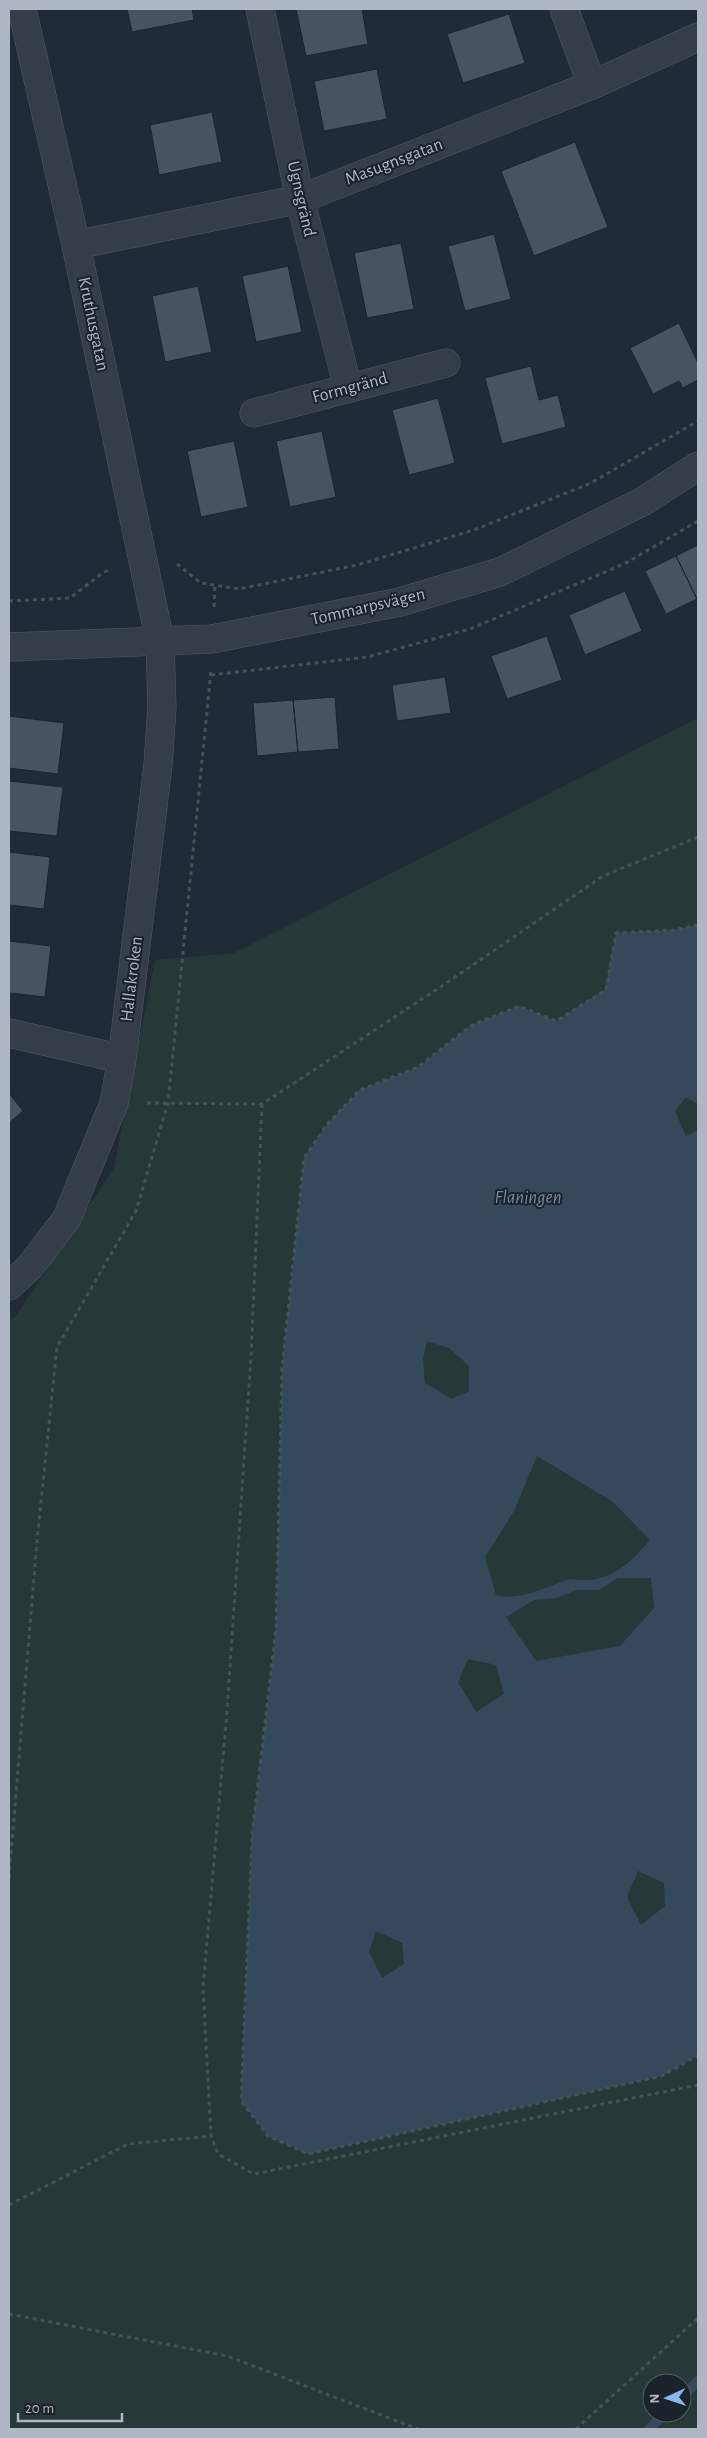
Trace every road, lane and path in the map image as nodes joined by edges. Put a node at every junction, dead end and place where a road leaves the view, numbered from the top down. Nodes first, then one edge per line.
1 (22, 9) edge
2 (260, 9) edge
3 (564, 9) edge
4 (698, 37) edge
5 (592, 85) junction
6 (300, 199) junction
7 (76, 245) junction
8 (446, 363) dead end
9 (348, 388) junction
10 (254, 413) dead end
11 (698, 421) edge
12 (698, 466) edge
13 (143, 558) junction
14 (215, 586) junction
15 (9, 601) edge
16 (212, 639) junction
17 (160, 641) junction
18 (9, 647) edge
19 (698, 837) edge
20 (698, 925) edge
21 (9, 1033) edge
22 (122, 1059) junction
23 (114, 1103) junction
24 (168, 1103) junction
25 (262, 1104) junction
26 (9, 1286) edge
27 (9, 1878) edge
28 (698, 2054) edge
29 (698, 2085) edge
30 (211, 2136) junction
31 (9, 2205) edge
32 (9, 2314) edge
33 (698, 2318) edge
34 (418, 2429) edge
35 (576, 2429) edge

1 - 7 street, Kruthusgatan
2 - 6 street, Ugnsgränd
3 - 5 street
4 - 5 street, Masugnsgatan
5 - 6 street, Masugnsgatan
6 - 7 street, Masugnsgatan
6 - 9 street, Ugnsgränd
7 - 13 street, Kruthusgatan
8 - 9 street, Formgränd
9 - 10 street, Formgränd
11 - 14 path
12 - 16 street, Tommarpsvägen
13 - 14 path
13 - 15 path
13 - 17 street, Kruthusgatan
14 - 16 path
16 - 17 street, Tommarpsvägen
16 - 24 path
17 - 18 street, Tommarpsvägen
17 - 22 street, Hallakroken
19 - 25 path
20 - 28 path
21 - 22 street
22 - 23 street, Hallakroken
23 - 24 path
23 - 26 street, Hallakroken
24 - 25 path
24 - 27 path
25 - 30 path
29 - 30 path
30 - 31 path
32 - 34 path
33 - 35 path

